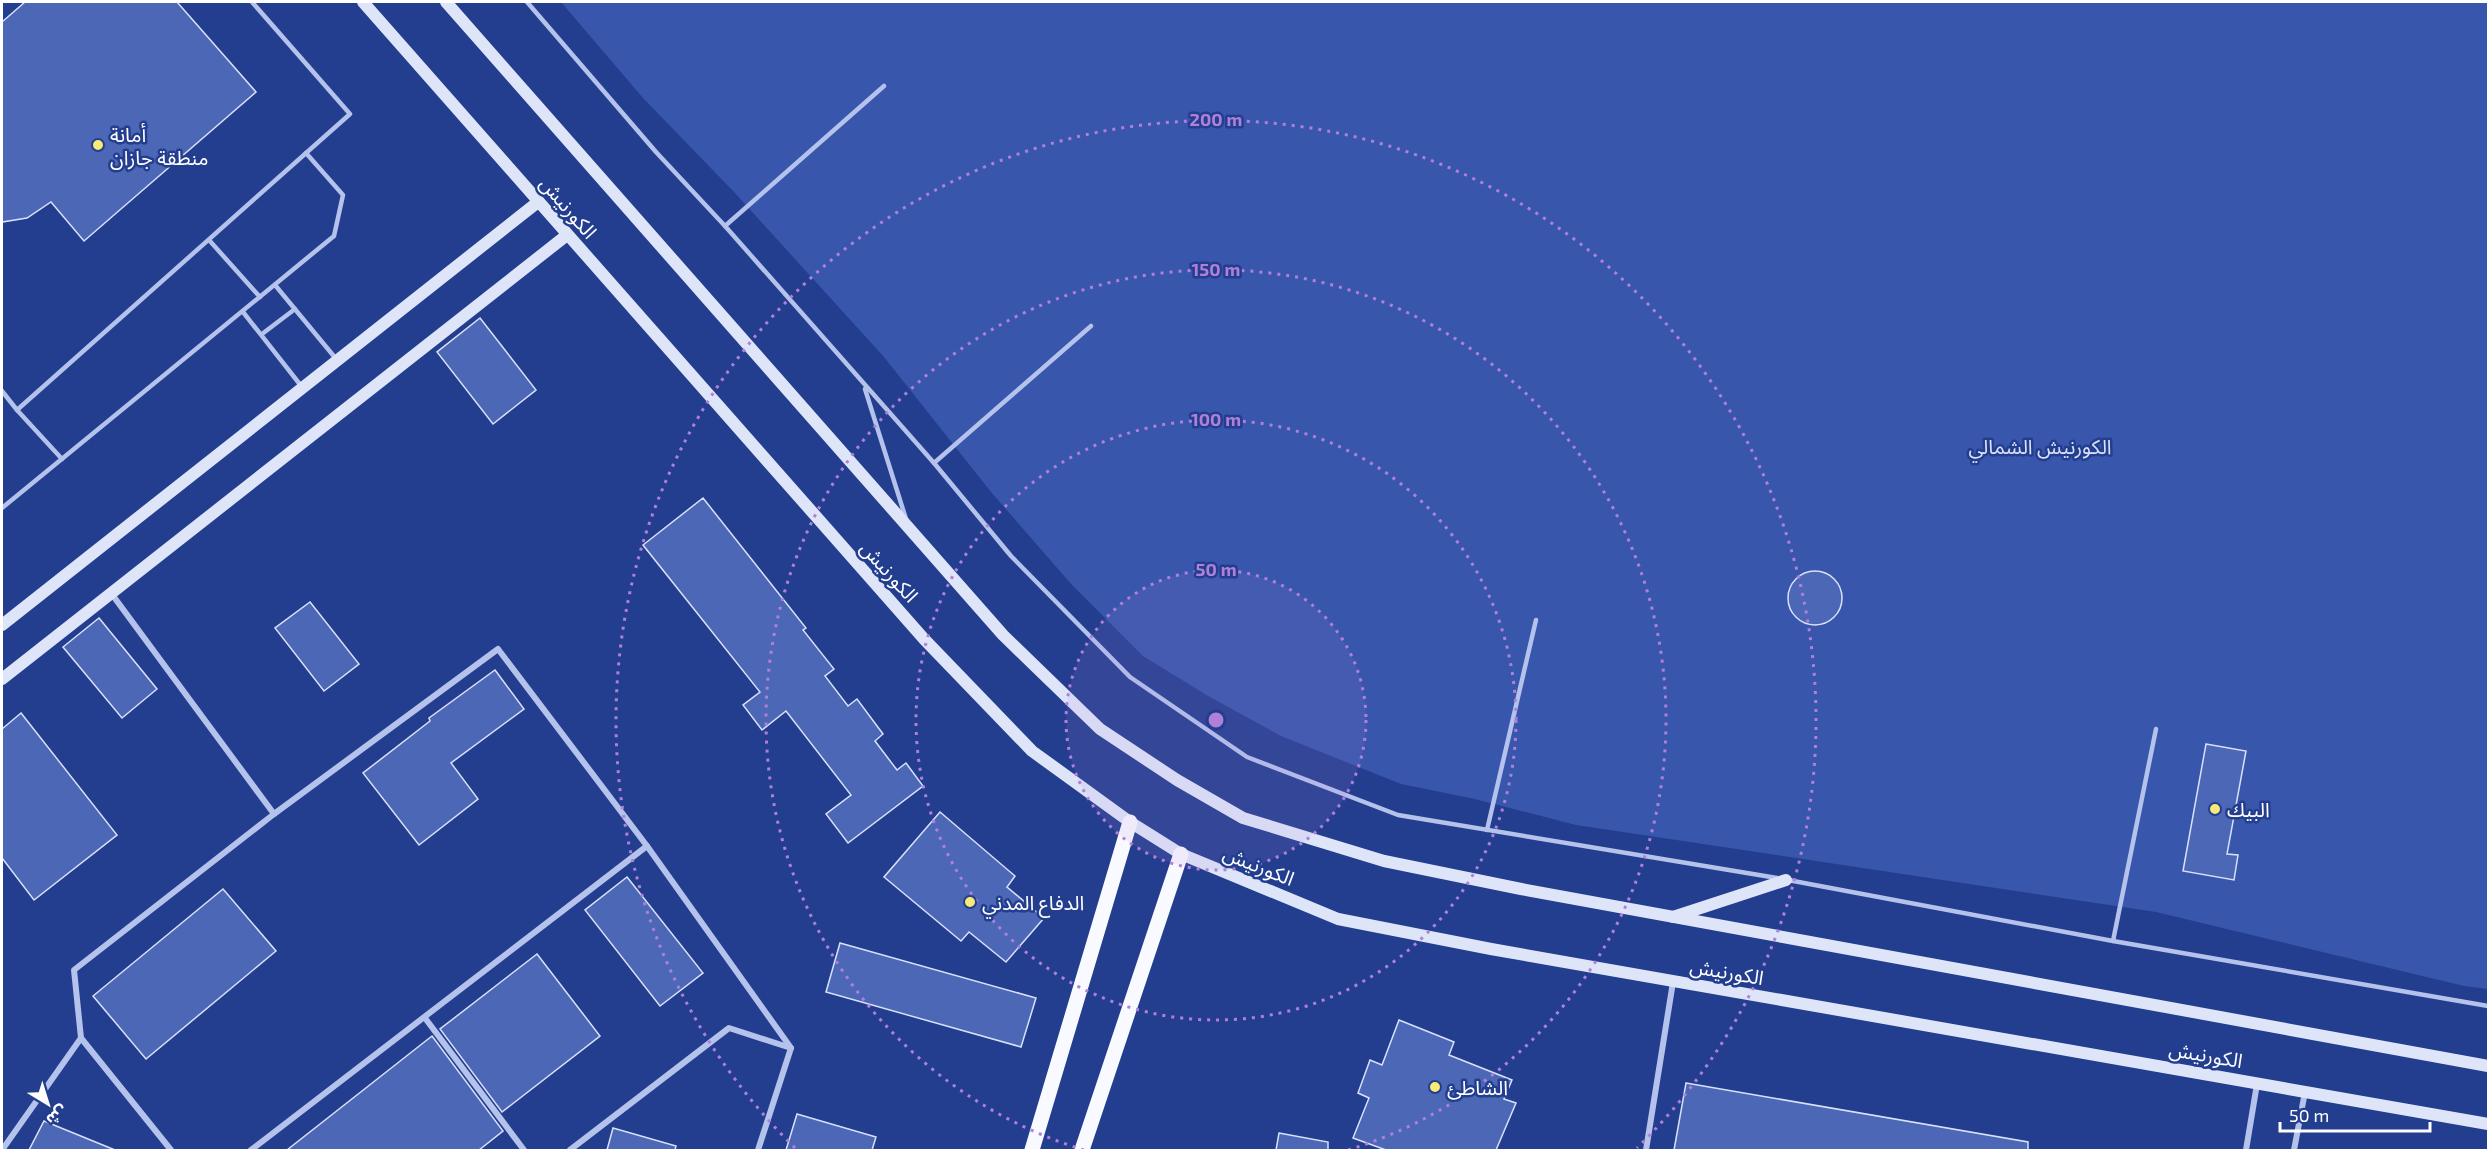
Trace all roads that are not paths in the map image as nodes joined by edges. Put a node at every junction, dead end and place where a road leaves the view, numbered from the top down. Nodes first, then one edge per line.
1 (252, 2) edge
2 (363, 2) edge
3 (446, 2) edge
4 (526, 2) edge
5 (884, 87) dead end
6 (306, 153) junction
7 (538, 202) junction
8 (725, 226) junction
9 (567, 235) junction
10 (209, 240) junction
11 (275, 285) junction
12 (260, 297) junction
13 (295, 309) junction
14 (243, 312) junction
15 (1090, 326) dead end
16 (262, 334) junction
17 (338, 360) junction
18 (864, 385) junction
19 (302, 387) junction
20 (2, 391) edge
21 (17, 410) junction
22 (62, 459) junction
23 (934, 464) junction
24 (2, 508) edge
25 (910, 530) junction
26 (110, 593) junction
27 (1536, 620) dead end
28 (2, 625) edge
29 (2, 679) edge
30 (2156, 729) dead end
31 (274, 814) junction
32 (1130, 822) junction
33 (1487, 830) junction
34 (647, 846) junction
35 (1181, 854) junction
36 (1786, 880) junction
37 (1672, 917) junction
38 (2113, 941) junction
39 (1673, 981) junction
40 (2488, 1006) edge
41 (425, 1018) junction
42 (81, 1038) junction
43 (791, 1048) junction
44 (2488, 1066) edge
45 (2257, 1083) junction
46 (2305, 1092) junction
47 (2488, 1124) edge
48 (2, 1150) edge
49 (171, 1150) edge
50 (251, 1150) edge
51 (524, 1150) edge
52 (570, 1150) edge
53 (758, 1150) edge
54 (1032, 1150) edge
55 (1082, 1150) edge
56 (1646, 1150) edge
57 (2246, 1150) edge
58 (2294, 1150) edge

1 - 6 lane
2 - 7 main road, الكورنيش
3 - 25 main road, الكورنيش
4 - 8 lane
5 - 8 lane
6 - 10 lane
6 - 11 lane
7 - 9 main road, الكورنيش
7 - 17 main road
8 - 18 lane
9 - 26 main road
9 - 32 main road, الكورنيش
10 - 12 lane
10 - 21 lane
11 - 12 lane
11 - 13 lane
12 - 14 lane
13 - 16 lane
13 - 17 lane
14 - 16 lane
14 - 22 lane
15 - 23 lane
16 - 19 lane
17 - 19 main road
18 - 23 lane
18 - 25 lane
19 - 28 main road
20 - 21 lane
21 - 22 lane
22 - 24 lane
23 - 33 lane
25 - 37 main road, الكورنيش
26 - 29 main road
26 - 31 street
27 - 33 lane
30 - 38 lane
31 - 34 street
31 - 42 street
32 - 35 main road, الكورنيش
32 - 54 main road
33 - 36 lane
34 - 41 street
34 - 43 street
35 - 39 main road, الكورنيش
35 - 55 main road
36 - 37 main road
36 - 38 lane
37 - 44 main road, الكورنيش
38 - 40 lane
39 - 45 main road, الكورنيش
39 - 56 street
41 - 50 street
41 - 51 street
42 - 48 street
42 - 49 street
43 - 52 street
43 - 53 street
45 - 46 main road, الكورنيش
45 - 57 street
46 - 47 main road, الكورنيش
46 - 58 street

